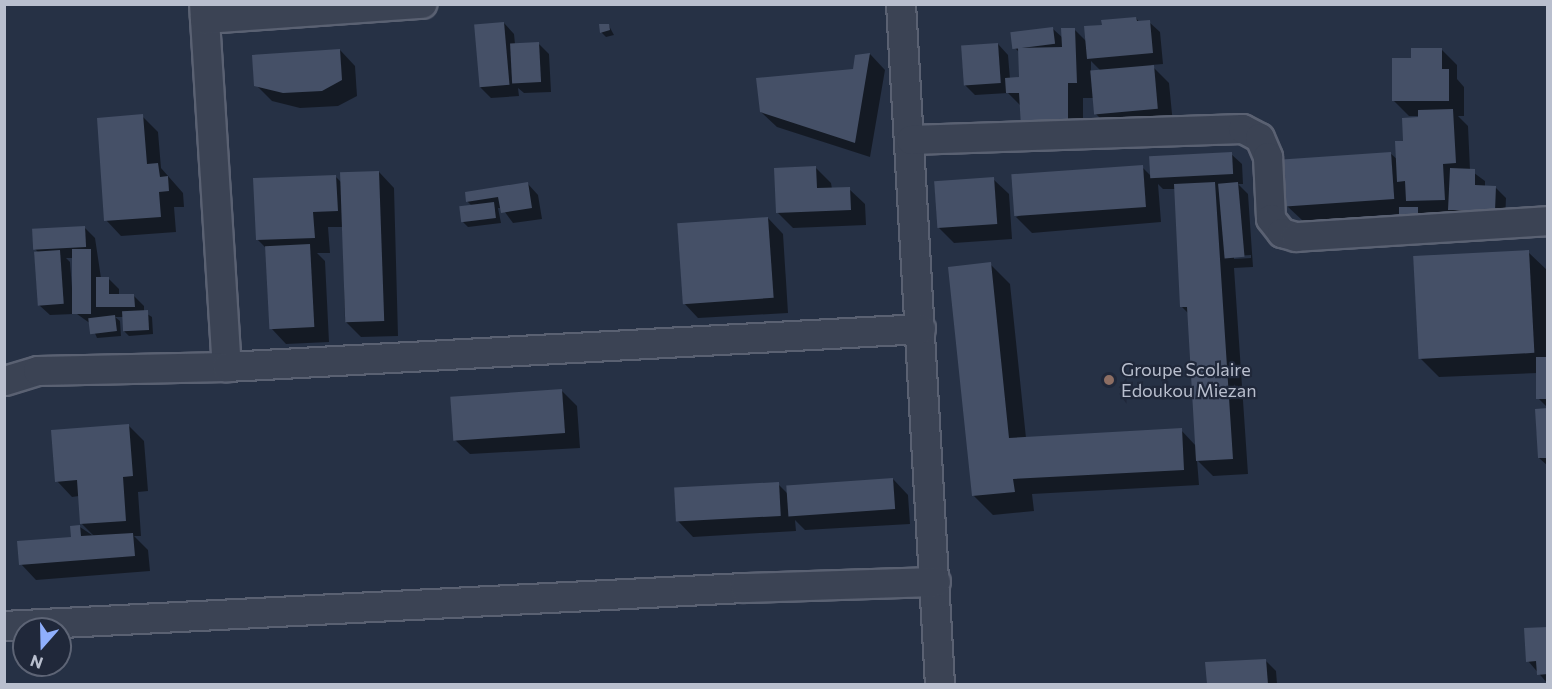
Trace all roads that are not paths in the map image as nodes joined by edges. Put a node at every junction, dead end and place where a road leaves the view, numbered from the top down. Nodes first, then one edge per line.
1 (422, 4) edge
2 (901, 4) edge
3 (204, 12) edge
4 (911, 140) junction
5 (1548, 221) edge
6 (921, 329) junction
7 (227, 367) junction
8 (5, 381) edge
9 (936, 582) junction
10 (4, 626) edge
11 (940, 684) edge

1 - 3 street
2 - 4 street
3 - 7 street
4 - 5 street
4 - 6 street
6 - 7 street
6 - 9 street
7 - 8 street
9 - 10 street
9 - 11 street

